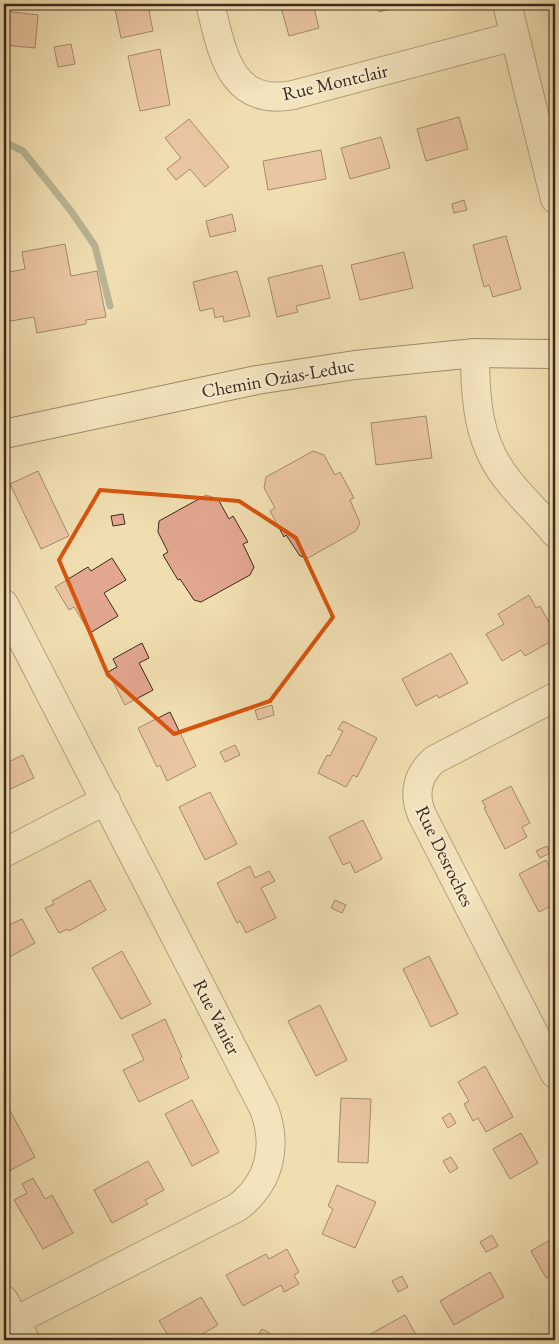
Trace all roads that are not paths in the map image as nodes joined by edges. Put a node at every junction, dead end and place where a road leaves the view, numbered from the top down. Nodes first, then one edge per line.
1 (210, 4) edge
2 (507, 4) edge
3 (515, 36) junction
4 (555, 199) edge
5 (475, 353) junction
6 (555, 354) edge
7 (4, 434) edge
8 (555, 533) edge
9 (4, 604) edge
10 (555, 697) edge
11 (106, 800) junction
12 (4, 852) edge
13 (555, 1074) edge
14 (14, 1320) edge

1 - 3 street, Rue Montclair
2 - 3 street
3 - 4 street
5 - 6 street, Chemin Ozias-Leduc
5 - 7 street, Chemin Ozias-Leduc
5 - 8 street
9 - 11 street, Rue Vanier
10 - 13 street, Rue Desroches
11 - 12 street
11 - 14 street, Rue Vanier

